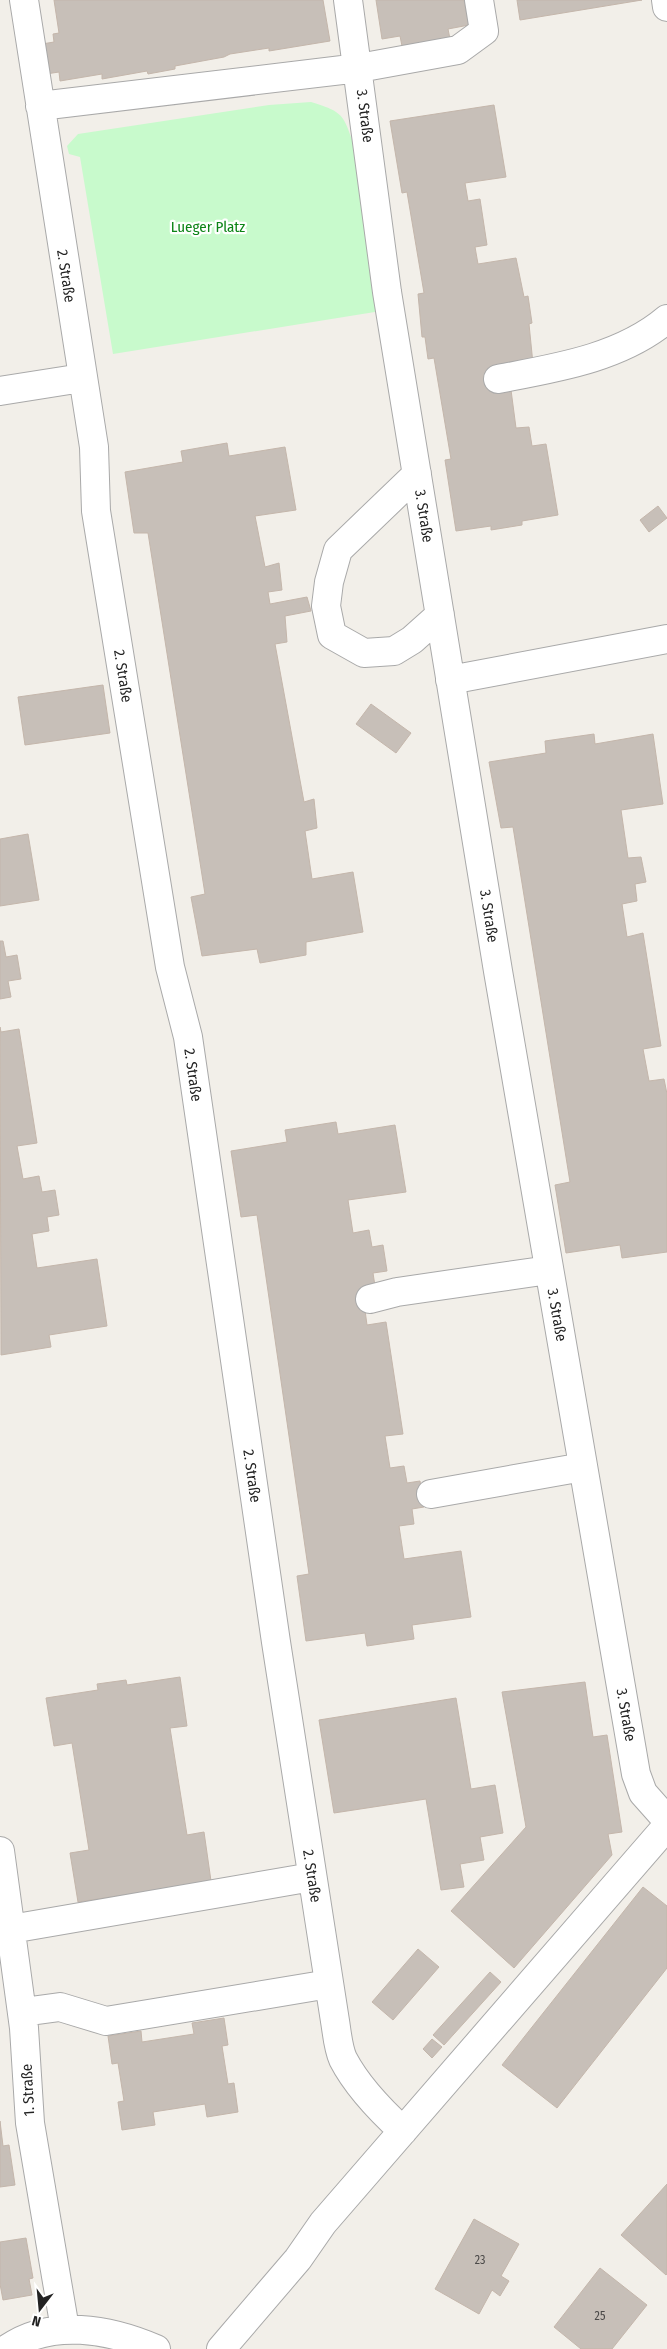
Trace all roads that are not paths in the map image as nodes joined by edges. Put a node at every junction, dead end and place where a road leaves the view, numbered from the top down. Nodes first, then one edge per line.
1 (24, 0) edge
2 (348, 0) edge
3 (479, 0) edge
4 (666, 0) edge
5 (667, 7) edge
6 (358, 68) junction
7 (40, 106) junction
8 (667, 319) edge
9 (82, 378) junction
10 (498, 379) dead end
11 (0, 391) edge
12 (417, 474) junction
13 (440, 615) junction
14 (667, 639) edge
15 (450, 680) junction
16 (549, 1270) junction
17 (370, 1299) dead end
18 (583, 1467) junction
19 (431, 1494) dead end
20 (667, 1820) edge
21 (667, 1826) edge
22 (0, 1850) edge
23 (312, 1877) junction
24 (11, 1929) junction
25 (329, 1984) junction
26 (23, 2012) junction
27 (402, 2131) junction
28 (64, 2329) junction
29 (7, 2349) edge
30 (156, 2349) edge
31 (221, 2349) edge

1 - 7 lane, 2. Straße
2 - 6 lane, 3. Straße
3 - 6 lane
4 - 5 lane
6 - 7 lane
6 - 12 lane, 3. Straße
7 - 9 lane, 2. Straße
8 - 10 lane
9 - 11 lane
9 - 23 lane, 2. Straße
12 - 13 lane, 3. Straße
12 - 13 lane
13 - 15 lane, 3. Straße
14 - 15 lane
15 - 16 lane, 3. Straße
16 - 17 lane
16 - 18 lane, 3. Straße
18 - 19 lane
18 - 20 lane, 3. Straße
21 - 27 lane
22 - 24 lane, 1. Straße
23 - 24 lane
23 - 25 lane, 2. Straße
24 - 26 lane, 1. Straße
25 - 26 lane
25 - 27 lane, 2. Straße
26 - 28 lane, 1. Straße
27 - 31 lane
28 - 29 lane
28 - 30 lane

